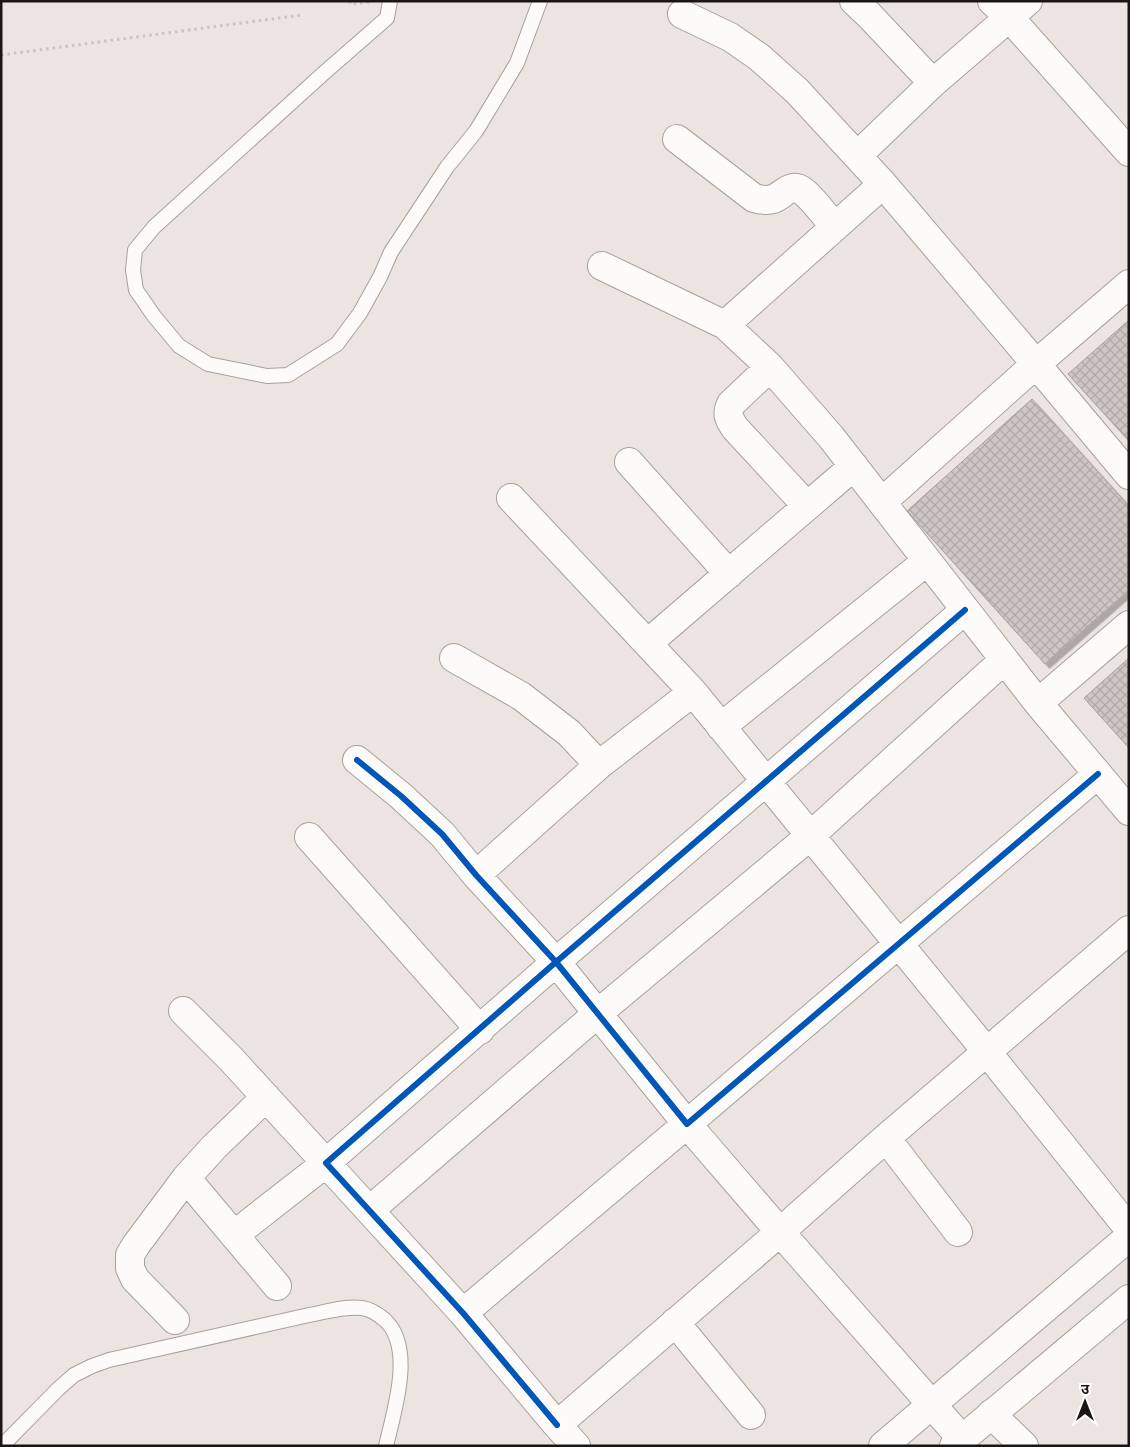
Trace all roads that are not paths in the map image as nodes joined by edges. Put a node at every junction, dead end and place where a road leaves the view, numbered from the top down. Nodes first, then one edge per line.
1 (390, 1) edge
2 (540, 1) edge
3 (854, 1) edge
4 (1010, 6) edge
5 (682, 14) dead end
6 (933, 83) junction
7 (677, 139) dead end
8 (1129, 152) edge
9 (858, 155) junction
10 (883, 184) junction
11 (835, 227) junction
12 (602, 266) dead end
13 (1129, 284) edge
14 (725, 325) junction
15 (1036, 364) junction
16 (770, 368) junction
17 (629, 462) dead end
18 (854, 466) junction
19 (1129, 475) edge
20 (512, 498) dead end
21 (882, 502) junction
22 (807, 506) junction
23 (928, 561) junction
24 (729, 574) junction
25 (965, 610) junction
26 (1129, 625) edge
27 (648, 643) junction
28 (454, 658) dead end
29 (1004, 660) junction
30 (693, 692) junction
31 (1038, 703) junction
32 (721, 727) junction
33 (357, 760) dead end
34 (599, 765) junction
35 (1098, 774) junction
36 (766, 782) junction
37 (1129, 811) edge
38 (810, 836) junction
39 (309, 837) dead end
40 (476, 875) junction
41 (1129, 930) edge
42 (898, 944) junction
43 (556, 962) junction
44 (183, 1011) dead end
45 (598, 1014) junction
46 (480, 1030) junction
47 (987, 1052) junction
48 (266, 1097) junction
49 (687, 1124) junction
50 (886, 1138) junction
51 (326, 1163) junction
52 (186, 1178) junction
53 (370, 1210) junction
54 (1129, 1229) edge
55 (780, 1232) junction
56 (958, 1232) dead end
57 (234, 1235) junction
58 (1129, 1236) edge
59 (277, 1286) dead end
60 (1129, 1299) edge
61 (463, 1313) junction
62 (175, 1320) dead end
63 (675, 1322) junction
64 (932, 1404) junction
65 (991, 1414) junction
66 (751, 1415) dead end
67 (557, 1425) junction
68 (958, 1442) edge
69 (2, 1446) edge
70 (386, 1446) edge
71 (576, 1446) edge
72 (884, 1446) edge
73 (1024, 1446) edge

1 - 2 lane
3 - 6 street
4 - 6 street
4 - 8 street
5 - 9 street
6 - 9 street
7 - 11 street
9 - 10 street
10 - 11 street
10 - 15 street
11 - 14 street
12 - 14 street
13 - 15 street
14 - 16 street
15 - 19 street
15 - 21 street
16 - 18 street
16 - 22 street
17 - 24 street
18 - 21 street
18 - 22 street
20 - 27 street
21 - 23 street
22 - 24 street
23 - 25 street
23 - 32 street
24 - 27 street
25 - 29 street
25 - 36 street
26 - 31 street
27 - 30 street
28 - 34 street
29 - 31 street
29 - 38 street
30 - 32 street
30 - 34 street
31 - 35 street
32 - 36 street
33 - 40 street
34 - 40 street
35 - 37 street
35 - 42 street
36 - 38 street
36 - 43 street
38 - 42 street
38 - 45 street
39 - 46 street
40 - 43 street
41 - 47 street
42 - 47 street
42 - 49 street
43 - 45 street
43 - 46 street
44 - 48 street
45 - 49 street
45 - 53 street
46 - 51 street
47 - 50 street
47 - 54 street
48 - 51 street
48 - 52 street
49 - 55 street
49 - 61 street
50 - 55 street
50 - 56 street
51 - 53 street
51 - 57 street
52 - 57 street
52 - 62 street
53 - 61 street
55 - 63 street
55 - 64 street
57 - 59 street
58 - 64 street
60 - 65 street
61 - 67 street
63 - 66 street
63 - 67 street
64 - 68 street
64 - 72 street
65 - 68 street
65 - 73 street
67 - 71 street
69 - 70 lane

